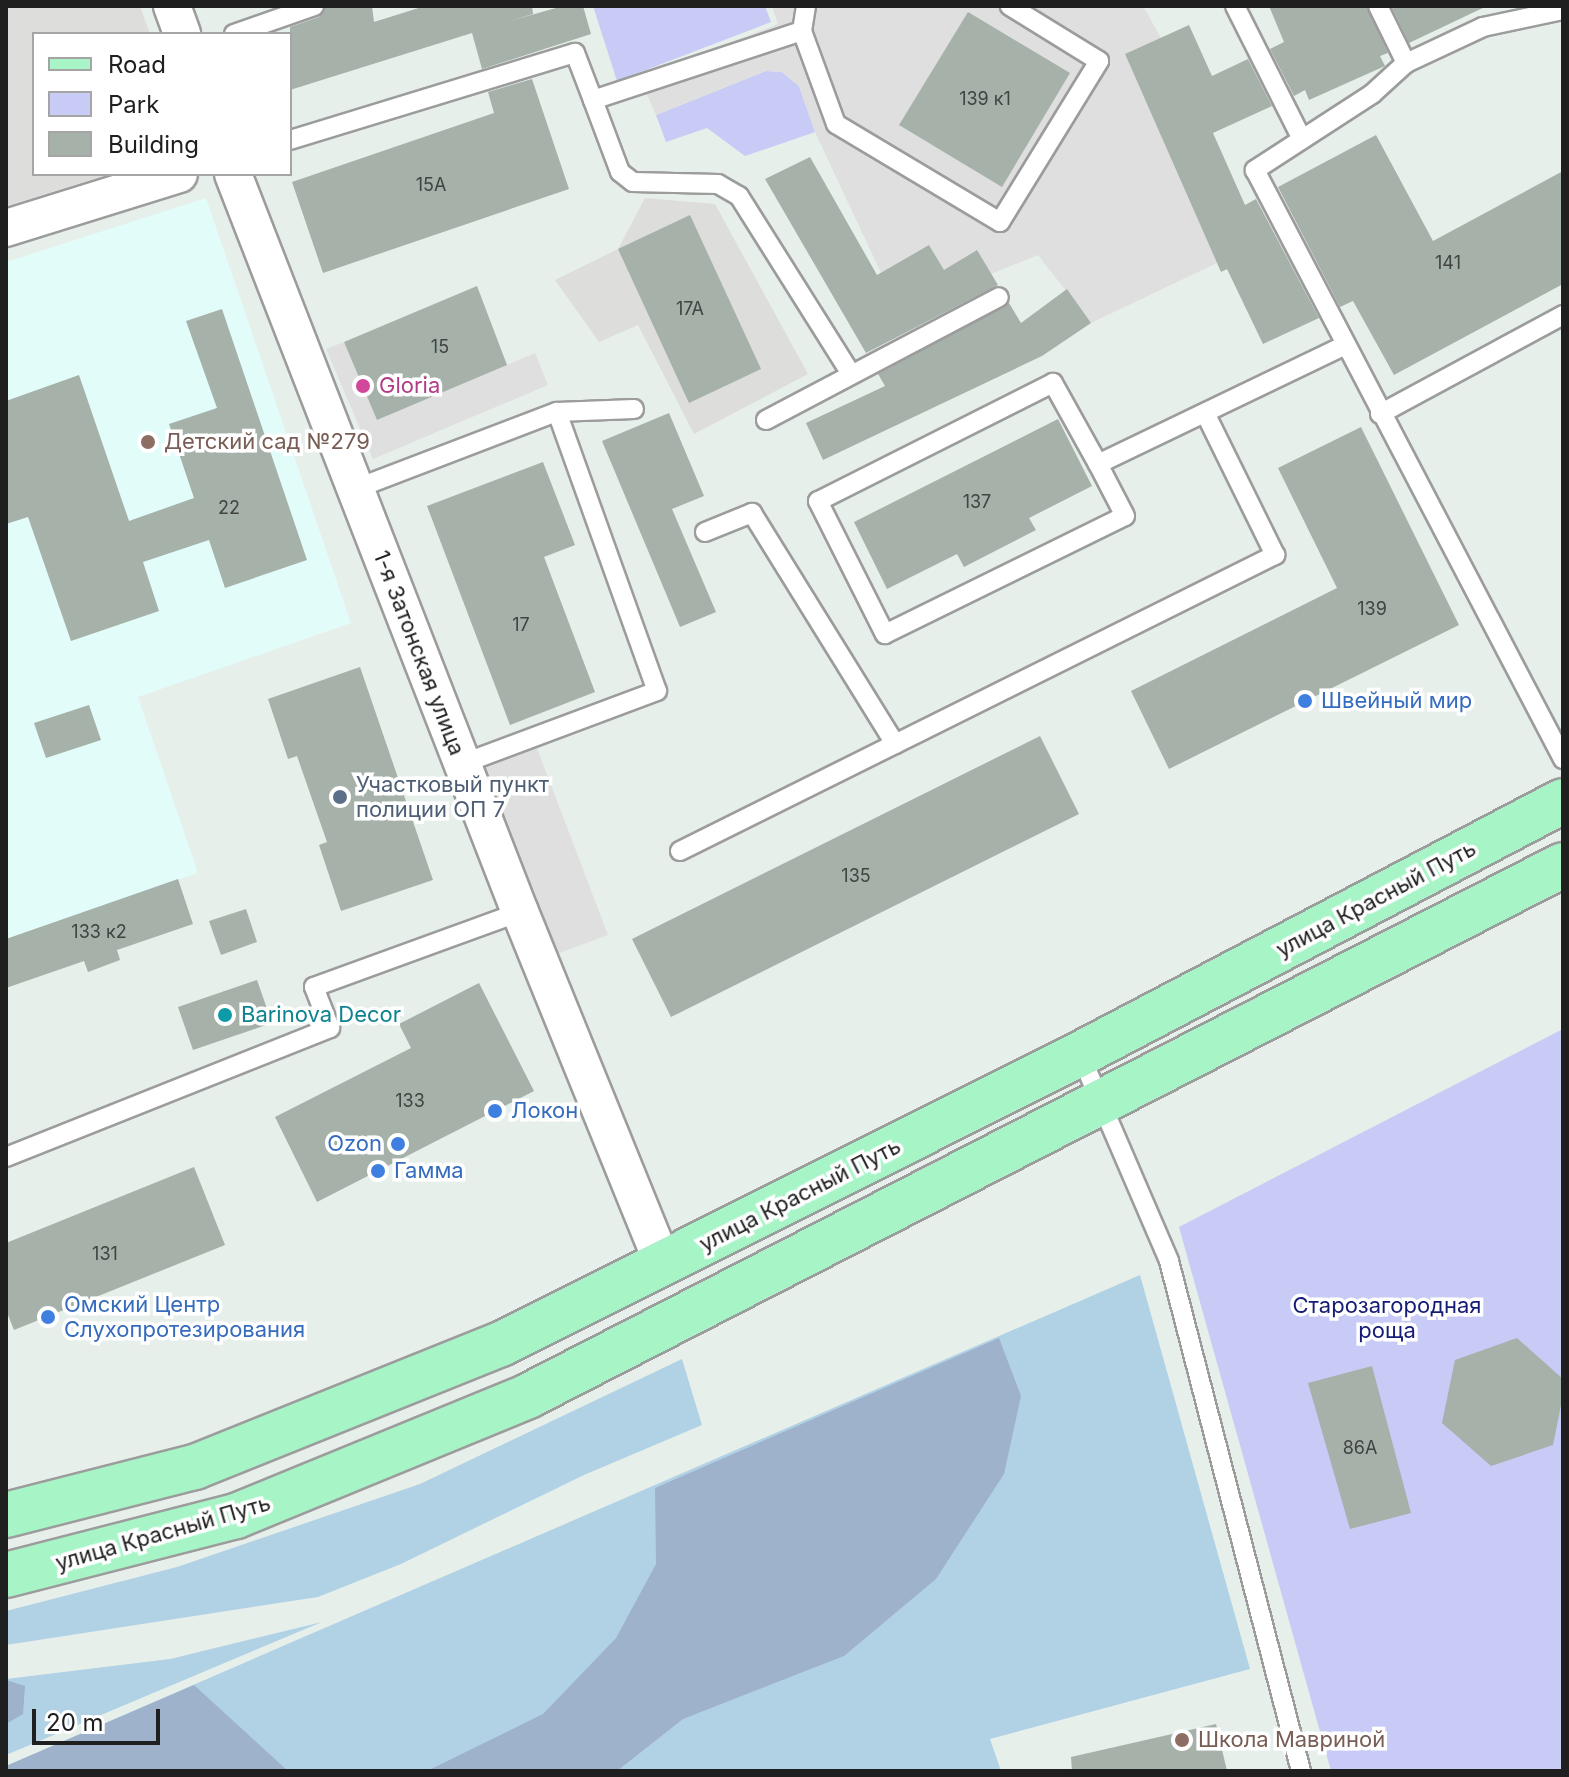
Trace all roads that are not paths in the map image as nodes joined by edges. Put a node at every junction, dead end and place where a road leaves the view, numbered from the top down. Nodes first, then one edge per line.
1 (172, 6) edge
2 (314, 6) edge
3 (806, 6) edge
4 (1010, 6) edge
5 (1235, 6) edge
6 (1378, 6) edge
7 (1563, 10) edge
8 (802, 31) junction
9 (181, 32) edge
10 (240, 32) edge
11 (1406, 63) junction
12 (593, 100) junction
13 (292, 139) edge
14 (1302, 139) junction
15 (173, 176) edge
16 (234, 176) edge
17 (6, 228) edge
18 (999, 297) dead end
19 (1563, 315) edge
20 (1345, 345) junction
21 (851, 374) junction
22 (634, 409) dead end
23 (557, 412) junction
24 (1205, 413) junction
25 (1380, 414) junction
26 (766, 420) dead end
27 (1098, 464) junction
28 (355, 489) junction
29 (705, 532) dead end
30 (895, 744) junction
31 (1563, 759) edge
32 (462, 764) junction
33 (1563, 801) edge
34 (680, 851) dead end
35 (1563, 865) edge
36 (520, 912) junction
37 (1080, 1054) junction
38 (1103, 1104) junction
39 (6, 1157) edge
40 (663, 1264) junction
41 (685, 1318) junction
42 (6, 1515) edge
43 (6, 1575) edge
44 (1301, 1771) edge

1 - 9 street
2 - 10 lane
3 - 8 lane
4 - 8 lane
5 - 14 lane
6 - 11 lane
7 - 11 lane
8 - 12 lane
11 - 14 lane
12 - 13 lane
12 - 21 lane
14 - 20 lane
15 - 17 street
16 - 28 street, 1-я Затонская улица
18 - 21 lane
19 - 25 lane
20 - 24 lane
20 - 25 lane
21 - 26 lane
22 - 23 lane
23 - 28 lane
23 - 32 lane
24 - 27 lane
24 - 30 lane
25 - 31 lane
27 - 27 lane
28 - 32 street, 1-я Затонская улица
29 - 30 lane
30 - 34 lane
32 - 36 street, 1-я Затонская улица
33 - 37 main road, улица Красный Путь
35 - 38 main road, улица Красный Путь
36 - 39 lane
36 - 40 street, 1-я Затонская улица
37 - 38 lane
37 - 40 main road, улица Красный Путь
38 - 41 main road, улица Красный Путь
38 - 44 lane
40 - 41 main road
40 - 42 main road, улица Красный Путь
41 - 43 main road, улица Красный Путь

